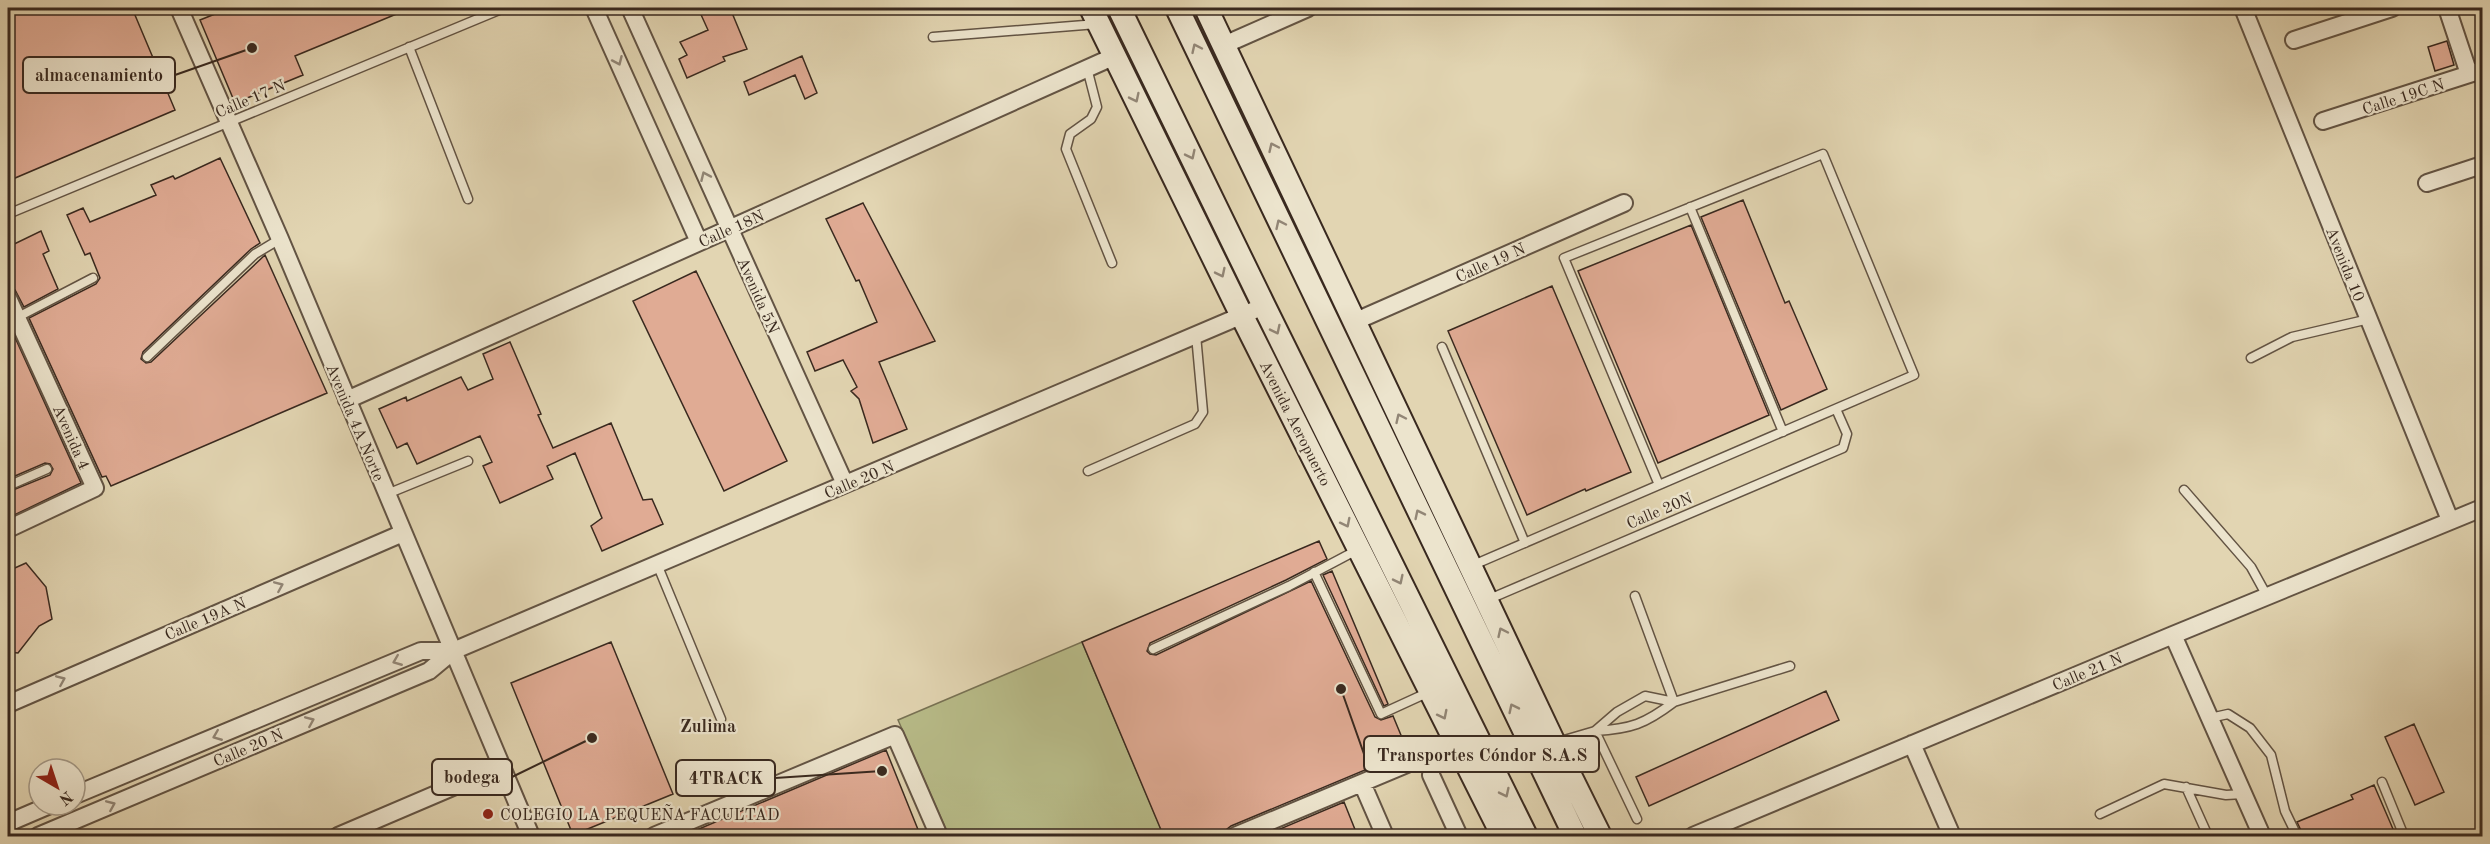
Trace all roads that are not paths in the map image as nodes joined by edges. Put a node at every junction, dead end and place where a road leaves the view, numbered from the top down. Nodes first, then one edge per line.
1 (179, 8) edge
2 (504, 8) edge
3 (594, 8) edge
4 (630, 8) edge
5 (1119, 8) edge
6 (1177, 8) edge
7 (1206, 8) edge
8 (1308, 8) edge
9 (2243, 8) edge
10 (2392, 8) edge
11 (2447, 8) edge
12 (1095, 15) edge
13 (933, 37) dead end
14 (2294, 40) dead end
15 (1224, 45) junction
16 (409, 46) junction
17 (1115, 56) junction
18 (1087, 68) junction
19 (2476, 72) edge
20 (2323, 121) dead end
21 (230, 122) junction
22 (2482, 165) edge
23 (2427, 183) dead end
24 (468, 199) dead end
25 (1624, 203) dead end
26 (1690, 207) junction
27 (8, 214) edge
28 (729, 229) junction
29 (280, 239) junction
30 (699, 242) junction
31 (1321, 249) junction
32 (1298, 261) junction
33 (1112, 263) dead end
34 (93, 278) dead end
35 (8, 298) edge
36 (1264, 306) junction
37 (1242, 316) junction
38 (2369, 319) junction
39 (13, 320) edge
40 (1356, 321) junction
41 (1196, 335) junction
42 (1442, 347) dead end
43 (147, 357) dead end
44 (2251, 358) dead end
45 (347, 400) junction
46 (1836, 409) junction
47 (1783, 432) junction
48 (1384, 442) junction
49 (468, 461) dead end
50 (1420, 461) junction
51 (47, 469) dead end
52 (1088, 471) dead end
53 (1346, 472) junction
54 (1326, 482) junction
55 (845, 484) junction
56 (1659, 485) junction
57 (8, 486) edge
58 (2184, 490) dead end
59 (387, 494) junction
60 (2482, 508) edge
61 (2450, 520) junction
62 (8, 529) edge
63 (403, 533) junction
64 (1526, 543) junction
65 (1359, 549) junction
66 (657, 564) junction
67 (1471, 566) junction
68 (1314, 572) junction
69 (1635, 596) dead end
70 (2266, 596) junction
71 (1486, 600) junction
72 (2173, 635) junction
73 (1154, 649) dead end
74 (453, 651) junction
75 (1790, 666) dead end
76 (1431, 691) junction
77 (1674, 702) junction
78 (8, 704) edge
79 (2210, 718) junction
80 (721, 719) dead end
81 (1595, 731) junction
82 (1457, 743) junction
83 (1554, 743) junction
84 (1912, 744) junction
85 (502, 766) junction
86 (1431, 776) dead end
87 (2382, 782) dead end
88 (1362, 783) junction
89 (2186, 787) junction
90 (87, 790) edge
91 (2243, 794) junction
92 (2100, 814) dead end
93 (27, 815) edge
94 (1637, 819) dead end
95 (8, 823) edge
96 (938, 836) edge
97 (38, 837) edge
98 (338, 837) edge
99 (531, 837) edge
100 (654, 837) edge
101 (1235, 837) edge
102 (1385, 837) edge
103 (1459, 837) edge
104 (1503, 837) edge
105 (1526, 837) edge
106 (1575, 837) edge
107 (1600, 837) edge
108 (1693, 837) edge
109 (1952, 837) edge
110 (2208, 837) edge
111 (2262, 837) edge
112 (2297, 837) edge
113 (2404, 837) edge

1 - 21 street, Avenida 4A Norte
2 - 16 lane, Calle 17 N
3 -> 30 street
28 -> 4 street, Avenida 5N
5 -> 36 main road, Avenida Aeropuerto
32 -> 6 main road
7 - 15 main road
8 - 15 street
9 - 38 street, Avenida 10
10 - 14 street
11 - 19 street
12 - 13 lane
12 - 17 main road, Avenida Aeropuerto
31 -> 15 main road
16 - 21 lane, Calle 17 N
16 - 24 lane
17 - 18 street, Calle 18N
17 -> 37 main road, Avenida Aeropuerto
18 - 28 street, Calle 18N
18 - 33 lane
19 - 20 street, Calle 19C N
21 - 27 lane, Calle 17 N
21 - 29 street, Avenida 4A Norte
22 - 23 street
25 - 40 street, Calle 19 N
26 - 46 lane
26 - 47 lane
26 - 56 lane
28 - 30 street, Calle 18N
28 - 55 street, Avenida 5N
29 - 43 lane
29 - 45 street, Avenida 4A Norte
30 - 45 street, Calle 18N
31 - 32 main road
31 - 40 main road
32 - 48 main road
34 - 39 lane
35 - 39 street, Avenida 4
36 - 37 street, Calle 20 N
36 -> 53 main road, Avenida Aeropuerto
37 - 41 street, Calle 20 N
37 - 54 main road, Avenida Aeropuerto
38 - 44 lane
38 - 61 street, Avenida 10
39 - 62 street, Avenida 4
50 -> 40 main road
41 - 52 lane
41 - 55 street, Calle 20 N
42 - 64 lane
45 - 59 street, Avenida 4A Norte
46 - 47 lane
46 - 71 lane, Calle 20N
47 - 56 lane
48 - 50 main road
106 -> 48 main road
49 - 59 lane
50 - 67 main road
51 - 57 lane
53 - 54 main road
53 -> 105 main road, Avenida Aeropuerto
54 -> 65 main road, Avenida Aeropuerto
55 - 66 street, Calle 20 N
56 - 64 lane
58 - 70 lane
59 - 63 street, Avenida 4A Norte
60 - 61 street, Calle 21 N
61 - 70 street, Calle 21 N
63 - 74 street, Avenida 4A Norte
78 -> 63 street, Calle 19A N
64 - 67 lane
65 - 68 lane
65 - 76 main road, Avenida Aeropuerto
66 - 74 street, Calle 20 N
66 - 80 lane
67 - 71 main road
68 - 73 lane
68 - 76 lane
69 - 77 lane
70 - 72 street, Calle 21 N
83 -> 71 main road
72 - 79 street
72 - 84 street, Calle 21 N
74 - 85 street, Avenida 4A Norte
74 -> 90 street, Calle 20 N
97 -> 74 street, Calle 20 N
75 - 77 lane
76 -> 82 main road, Avenida Aeropuerto
77 - 81 lane
77 - 81 lane
79 - 91 street
79 - 112 lane
81 - 83 lane
81 - 94 lane
82 - 88 street
82 - 104 main road, Avenida Aeropuerto
83 - 107 main road
84 - 108 street, Calle 21 N
84 - 109 street
85 - 98 street
85 - 99 street, Avenida 4A Norte
86 - 103 street
87 - 113 lane
88 - 101 street
88 - 102 street
89 - 91 lane
89 - 92 lane
89 - 110 lane
91 - 111 street
93 - 95 street
96 - 100 street

